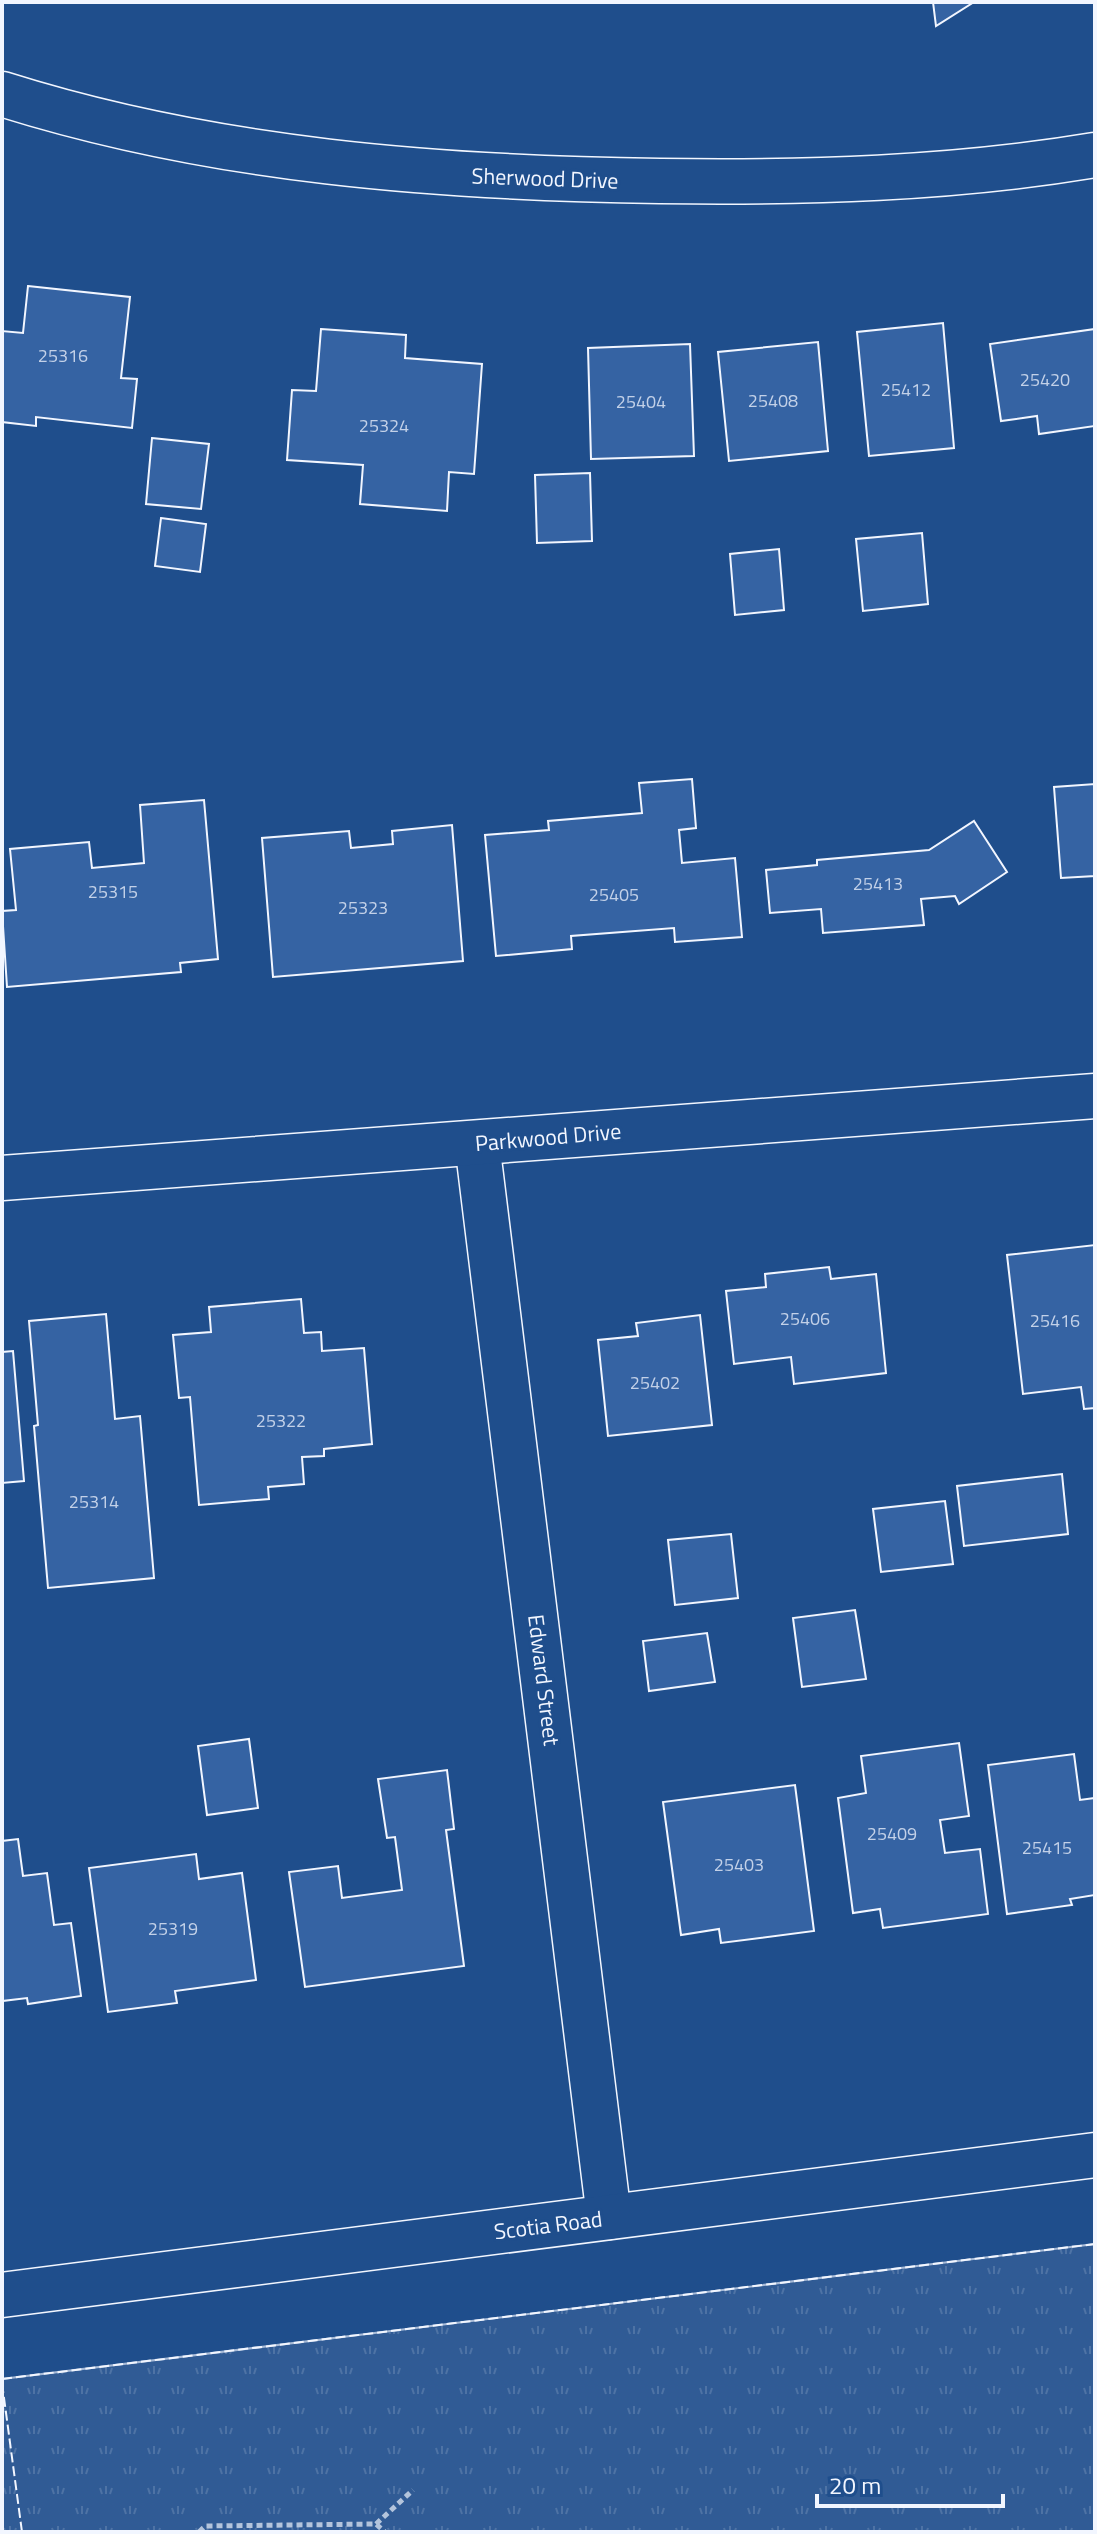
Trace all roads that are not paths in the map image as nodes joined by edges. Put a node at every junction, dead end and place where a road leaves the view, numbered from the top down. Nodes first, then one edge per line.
1 (2, 94) edge
2 (1095, 155) edge
3 (1095, 1096) edge
4 (477, 1143) junction
5 (2, 1178) edge
6 (1095, 2155) edge
7 (609, 2217) junction
8 (2, 2295) edge

1 - 2 street, Sherwood Drive
3 - 4 street, Parkwood Drive
4 - 5 street, Parkwood Drive
4 - 7 street, Edward Street
6 - 7 street, Scotia Road
7 - 8 street, Scotia Road

